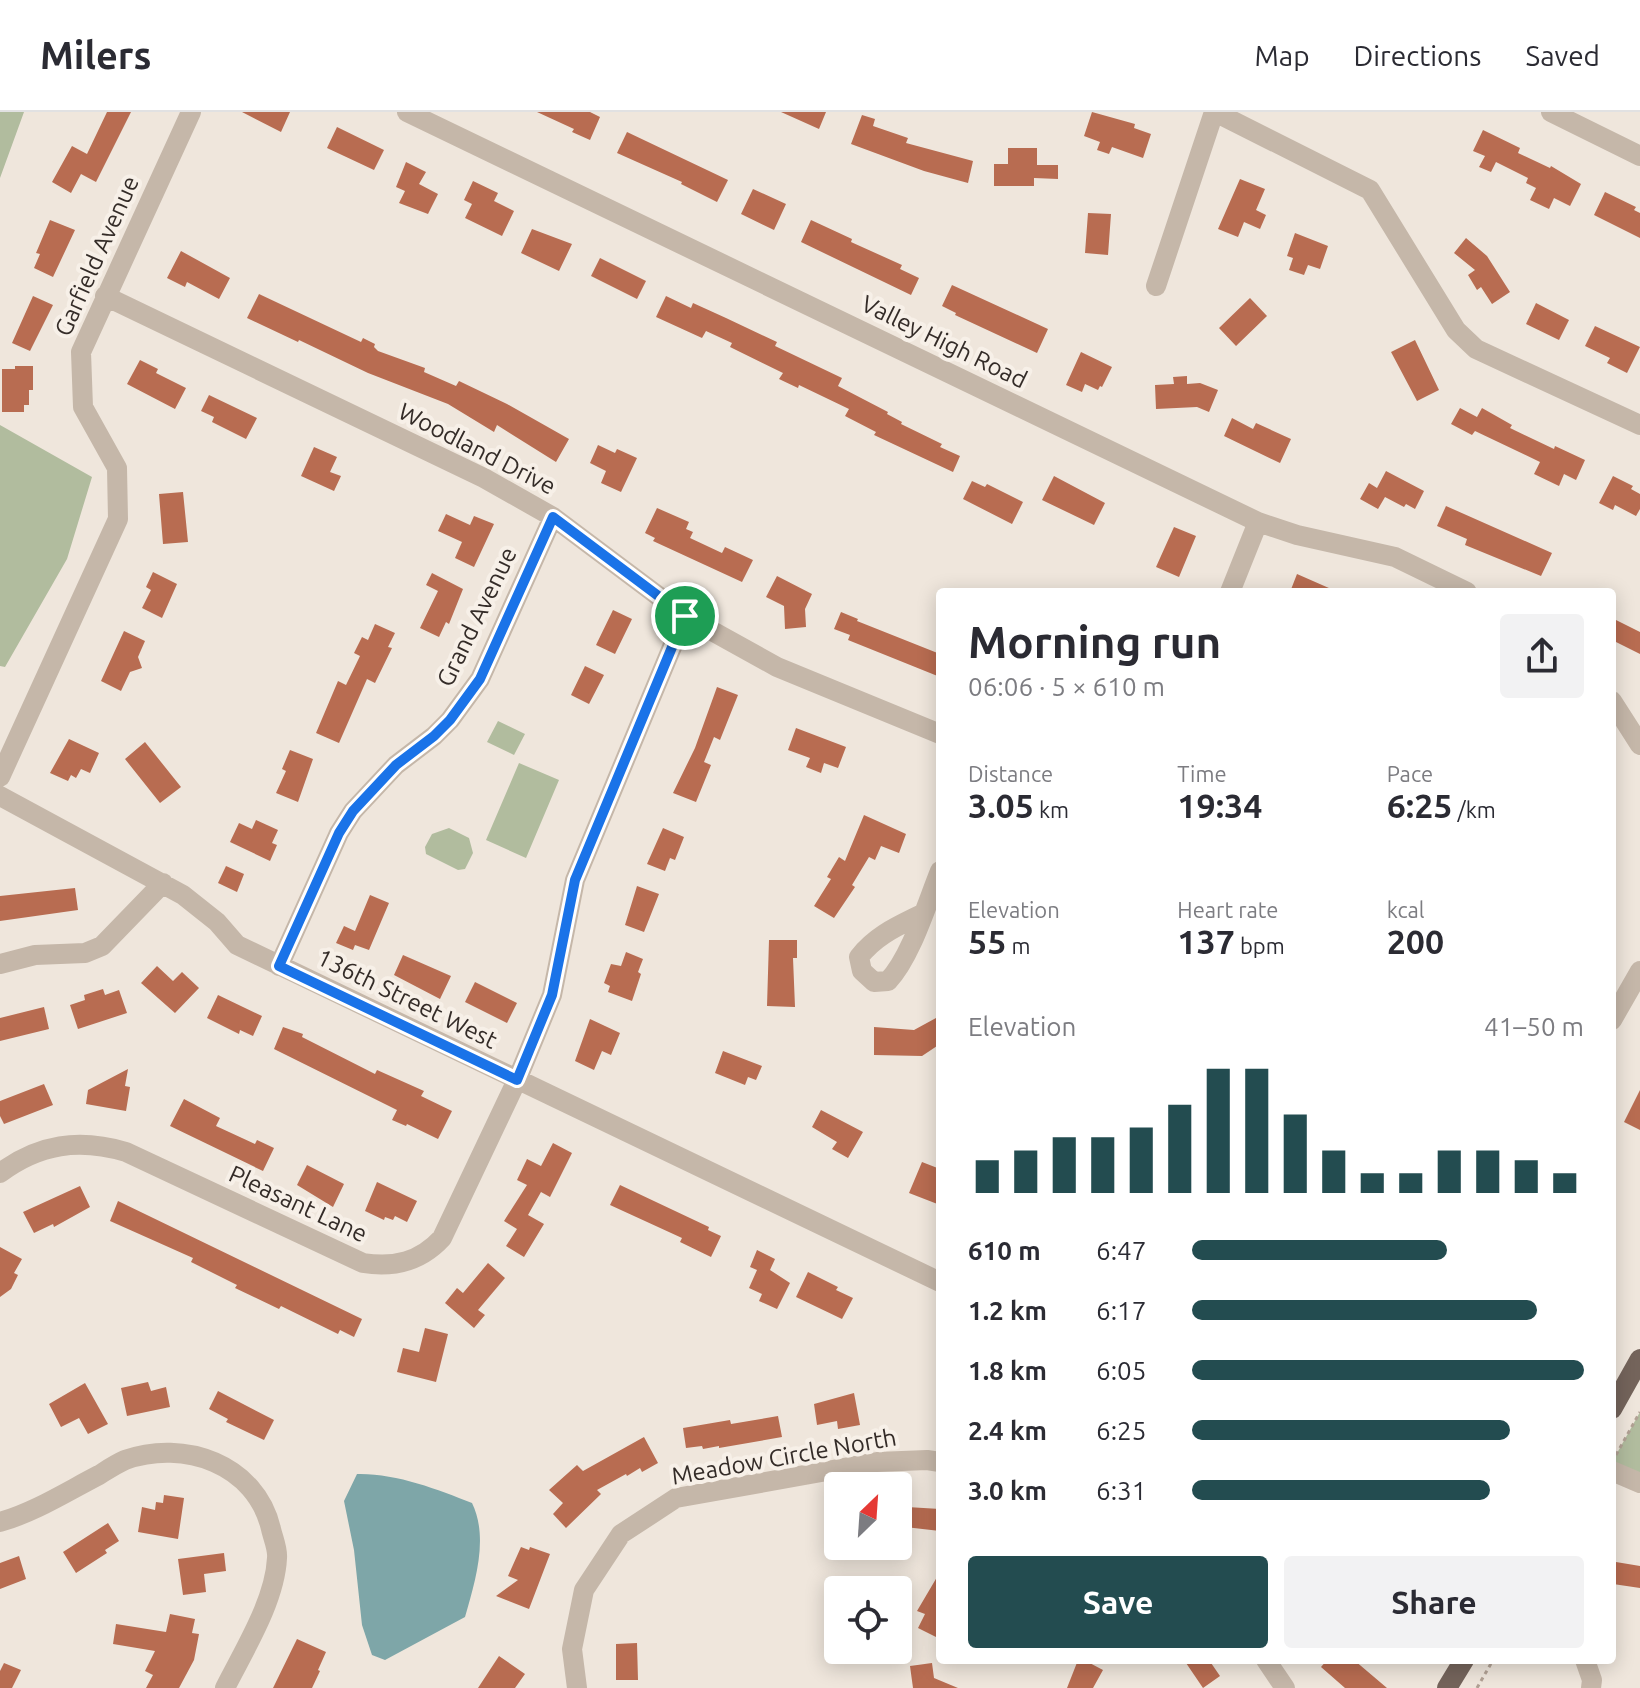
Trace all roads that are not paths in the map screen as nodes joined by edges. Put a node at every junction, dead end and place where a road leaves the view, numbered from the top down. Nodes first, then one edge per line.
1 (191, 112) edge
2 (407, 112) edge
3 (1215, 112) edge
4 (1551, 112) edge
5 (1640, 156) edge
6 (1156, 286) dead end
7 (105, 296) junction
8 (1640, 425) edge
9 (553, 517) junction
10 (1258, 522) junction
11 (1232, 588) edge
12 (1459, 588) edge
13 (685, 616) junction
14 (1616, 707) edge
15 (936, 732) edge
16 (1640, 745) edge
17 (0, 777) edge
18 (0, 796) edge
19 (936, 881) edge
20 (163, 883) junction
21 (922, 914) dead end
22 (0, 964) edge
23 (279, 966) junction
24 (1640, 971) edge
25 (1616, 1009) edge
26 (517, 1080) junction
27 (0, 1173) edge
28 (936, 1280) edge
29 (1640, 1359) edge
30 (1616, 1402) edge
31 (936, 1461) edge
32 (1616, 1473) edge
33 (1640, 1483) edge
34 (0, 1522) edge
35 (1269, 1664) edge
36 (1462, 1664) edge
37 (1586, 1664) edge
38 (225, 1688) edge
39 (577, 1688) edge
40 (1285, 1688) edge
41 (1447, 1688) edge
42 (1591, 1688) edge

1 - 7 street, Garfield Avenue
2 - 10 street, Valley High Road
3 - 6 street
3 - 8 street
4 - 5 street
7 - 9 street, Woodland Drive
7 - 17 street, Garfield Avenue
9 - 13 street, Woodland Drive
9 - 23 street, Grand Avenue
10 - 11 street
10 - 12 street, Valley High Road
13 - 15 street, Woodland Drive
13 - 26 street, Pleasant Lane
14 - 16 street
18 - 20 street, 136th Street West
19 - 21 street
20 - 22 street
20 - 23 street, 136th Street West
23 - 26 street, 136th Street West
24 - 25 street
26 - 27 street, Pleasant Lane
26 - 28 street, 136th Street West
29 - 30 main road
31 - 39 street, Meadow Circle North
32 - 33 street
34 - 38 street
35 - 40 street
36 - 41 main road
37 - 42 street

